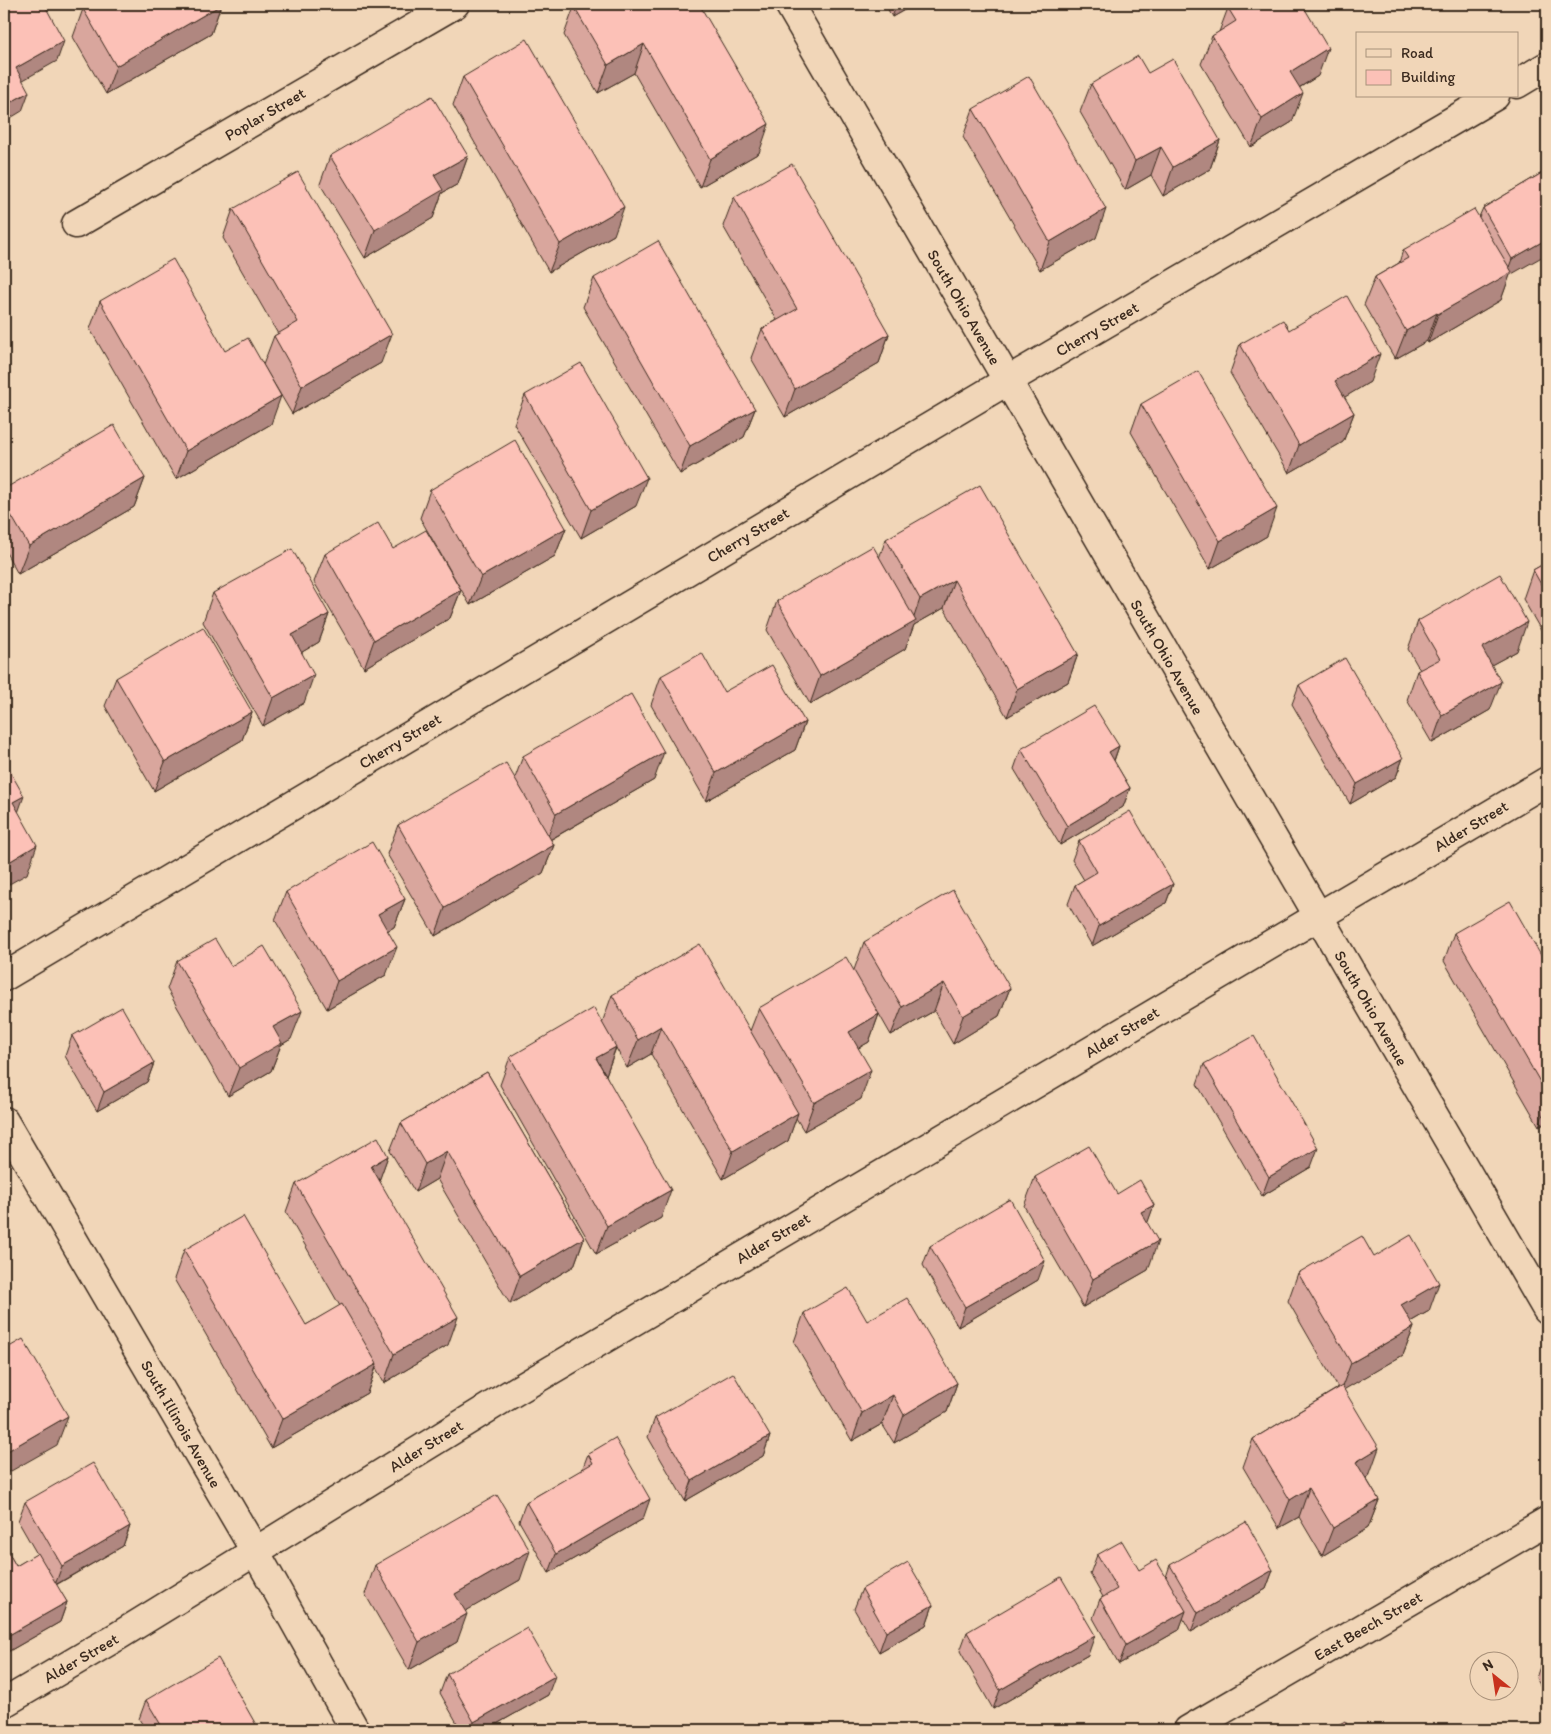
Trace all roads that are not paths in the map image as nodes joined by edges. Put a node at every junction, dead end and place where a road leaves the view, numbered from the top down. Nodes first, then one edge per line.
1 (455, 4) edge
2 (789, 4) edge
3 (1547, 66) edge
4 (1518, 83) edge
5 (1493, 98) edge
6 (76, 224) dead end
7 (1007, 381) junction
8 (1547, 781) edge
9 (1318, 917) junction
10 (4, 977) edge
11 (4, 1121) edge
12 (1547, 1310) edge
13 (1547, 1521) edge
14 (256, 1552) junction
15 (4, 1703) edge
16 (354, 1730) edge
17 (1188, 1730) edge

1 - 6 street, Poplar Street
2 - 7 street, South Ohio Avenue
3 - 4 street
5 - 7 street, Cherry Street
7 - 9 street, South Ohio Avenue
7 - 10 street, Cherry Street
8 - 9 street, Alder Street
9 - 12 street, South Ohio Avenue
9 - 14 street, Alder Street
11 - 14 street, South Illinois Avenue
13 - 17 street, East Beech Street
14 - 15 street, Alder Street
14 - 16 street, South Illinois Avenue

